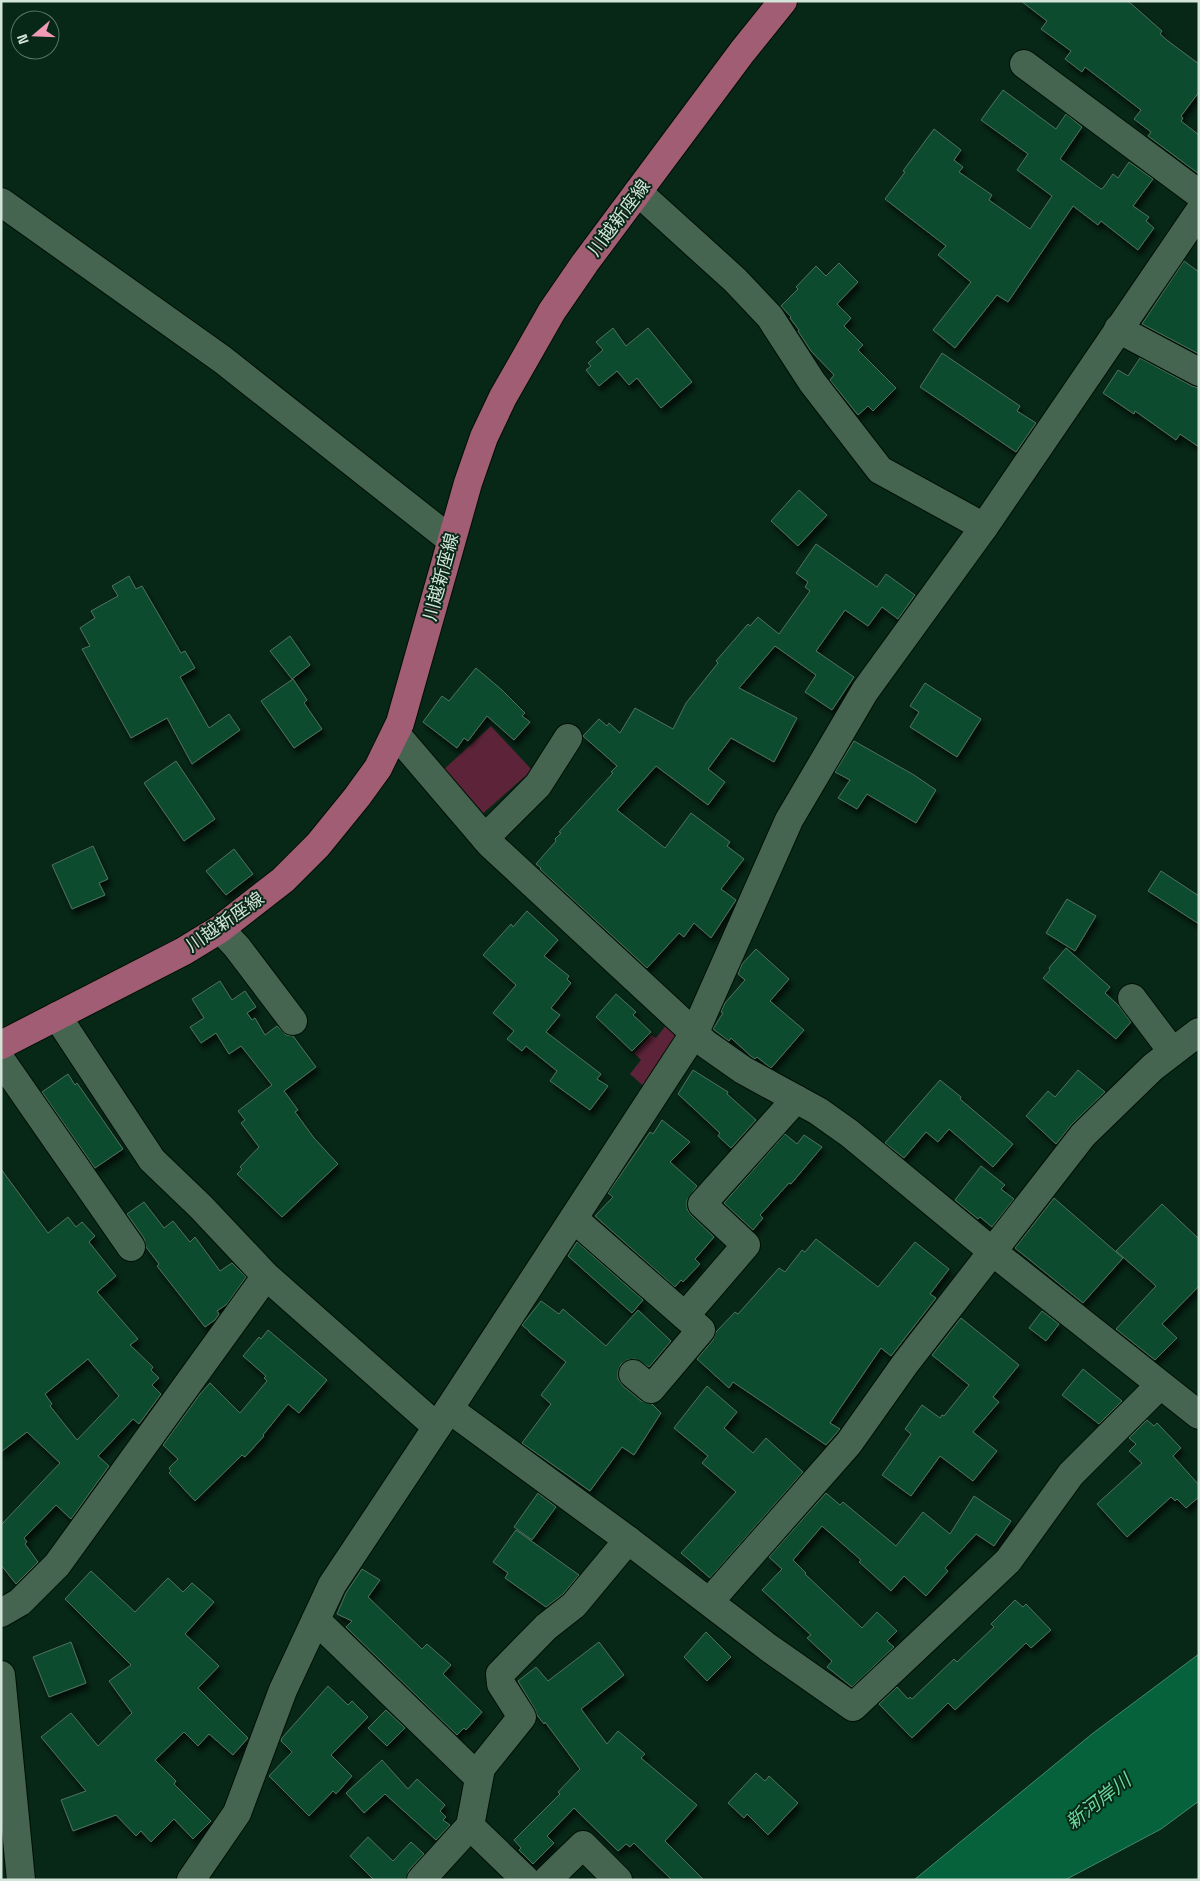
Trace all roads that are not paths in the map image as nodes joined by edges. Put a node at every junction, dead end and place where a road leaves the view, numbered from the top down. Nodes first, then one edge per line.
1 (783, 1) edge
2 (1024, 64) dead end
3 (638, 192) junction
4 (1199, 194) edge
5 (1, 202) edge
6 (1199, 212) edge
7 (1118, 329) junction
8 (1199, 372) edge
9 (984, 527) junction
10 (451, 540) junction
11 (396, 734) junction
12 (568, 738) dead end
13 (485, 838) junction
14 (220, 929) junction
15 (1132, 998) dead end
16 (57, 1016) junction
17 (293, 1020) dead end
18 (695, 1032) junction
19 (1199, 1032) edge
20 (1, 1045) edge
21 (1172, 1051) junction
22 (1, 1060) edge
23 (796, 1099) junction
24 (574, 1219) junction
25 (131, 1247) dead end
26 (993, 1252) junction
27 (266, 1276) junction
28 (685, 1316) junction
29 (633, 1374) dead end
30 (1160, 1386) junction
31 (1199, 1415) edge
32 (443, 1418) junction
33 (628, 1540) junction
34 (710, 1601) junction
35 (1, 1613) edge
36 (316, 1620) junction
37 (1, 1675) edge
38 (478, 1777) junction
39 (470, 1826) junction
40 (22, 1880) edge
41 (192, 1880) edge
42 (421, 1880) edge
43 (526, 1880) edge
44 (547, 1880) edge
45 (618, 1880) edge

1 - 3 main road, 川越新座線
2 - 4 street
3 - 9 street
3 - 10 main road, 川越新座線
5 - 10 street
6 - 7 street
7 - 8 street
7 - 9 street
9 - 18 street
10 - 11 main road, 川越新座線
11 - 13 street
11 - 14 main road, 川越新座線
12 - 13 street
13 - 18 street
14 - 16 main road, 川越新座線
14 - 17 street
15 - 21 street
16 - 20 main road, 川越新座線
16 - 27 street
18 - 23 street
18 - 24 street
19 - 21 street
21 - 26 street
22 - 25 street
23 - 26 street
23 - 28 street
24 - 28 street
24 - 32 street
26 - 30 street
26 - 34 street
27 - 32 street
27 - 35 street
28 - 29 street
30 - 31 street
30 - 34 street
32 - 33 street
32 - 36 street
33 - 34 street
33 - 38 street
36 - 38 street
36 - 41 street
37 - 40 street
38 - 39 street
39 - 42 street
39 - 43 street
44 - 45 street

